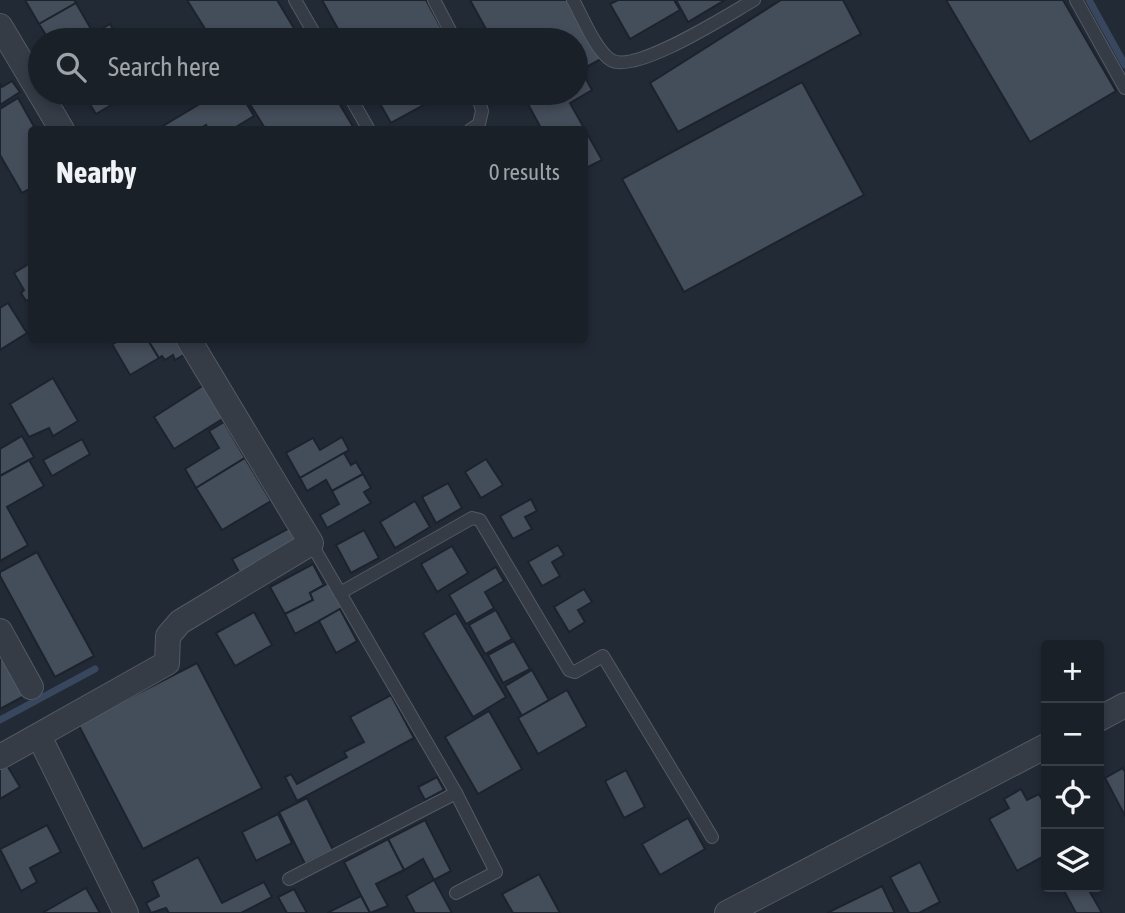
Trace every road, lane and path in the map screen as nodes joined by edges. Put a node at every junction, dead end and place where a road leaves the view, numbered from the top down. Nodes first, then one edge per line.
1 (295, 0) edge
2 (434, 0) edge
3 (573, 0) edge
4 (754, 0) edge
5 (1076, 0) edge
6 (0, 26) edge
7 (311, 28) edge
8 (449, 28) edge
9 (28, 73) edge
10 (1125, 88) edge
11 (47, 105) edge
12 (355, 105) edge
13 (480, 105) edge
14 (60, 126) edge
15 (367, 126) edge
16 (476, 126) edge
17 (191, 343) edge
18 (311, 543) junction
19 (340, 593) junction
20 (0, 631) edge
21 (31, 687) dead end
22 (1125, 705) edge
23 (1104, 716) edge
24 (39, 736) junction
25 (1041, 750) edge
26 (0, 757) edge
27 (456, 793) junction
28 (712, 837) dead end
29 (289, 879) dead end
30 (456, 894) dead end
31 (126, 913) edge
32 (727, 913) edge

1 - 7 lane
2 - 8 lane
3 - 4 lane
5 - 10 lane
6 - 9 street
11 - 14 street
12 - 15 lane
13 - 16 lane
17 - 18 street
18 - 19 lane
18 - 24 street
19 - 27 lane
19 - 28 lane
20 - 21 street
22 - 23 street
24 - 26 street
24 - 31 street
25 - 32 street
27 - 29 lane
27 - 30 lane

